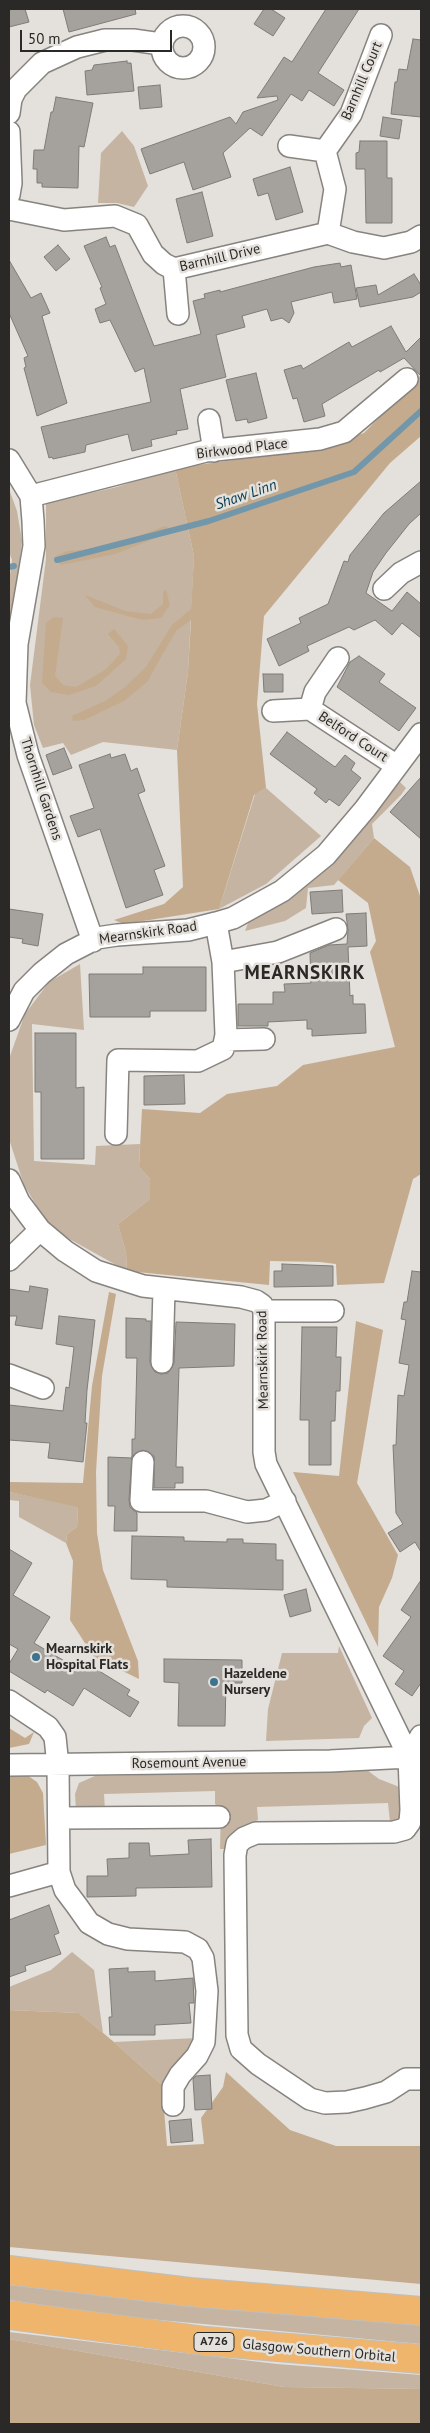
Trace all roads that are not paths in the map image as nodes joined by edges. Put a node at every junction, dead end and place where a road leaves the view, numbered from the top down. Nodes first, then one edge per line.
1 (381, 35) dead end
2 (161, 44) dead end
3 (10, 103) edge
4 (9, 132) edge
5 (289, 146) dead end
6 (325, 151) junction
7 (9, 195) edge
8 (9, 209) edge
9 (328, 232) junction
10 (421, 236) edge
11 (174, 269) junction
12 (178, 314) dead end
13 (407, 379) dead end
14 (208, 420) dead end
15 (214, 451) junction
16 (9, 460) edge
17 (31, 496) junction
18 (421, 562) edge
19 (384, 589) dead end
20 (338, 658) dead end
21 (310, 709) junction
22 (273, 711) dead end
23 (421, 734) edge
24 (397, 766) junction
25 (216, 923) junction
26 (336, 928) dead end
27 (92, 941) junction
28 (222, 962) junction
29 (16, 986) edge
30 (9, 1020) edge
31 (264, 1039) dead end
32 (225, 1040) junction
33 (116, 1134) dead end
34 (9, 1180) edge
35 (40, 1230) junction
36 (9, 1260) edge
37 (164, 1289) junction
38 (264, 1311) junction
39 (333, 1311) dead end
40 (162, 1362) dead end
41 (9, 1375) edge
42 (43, 1388) dead end
43 (143, 1462) dead end
44 (285, 1501) junction
45 (9, 1701) edge
46 (421, 1736) edge
47 (415, 1758) edge
48 (9, 1765) edge
49 (58, 1766) junction
50 (219, 1817) dead end
51 (60, 1818) junction
52 (59, 1872) junction
53 (9, 1886) edge
54 (421, 2079) edge
55 (172, 2105) dead end
56 (9, 2270) edge
57 (421, 2310) edge
58 (9, 2315) edge
59 (421, 2359) edge

1 - 6 street, Barnhill Court
2 - 3 street
4 - 7 street
5 - 6 street
6 - 9 street
8 - 11 street, Barnhill Drive
9 - 10 street
9 - 11 street, Barnhill Drive
11 - 12 street
13 - 15 street, Birkwood Place
14 - 15 street
15 - 17 street, Birkwood Place
16 - 17 street, Thornhill Gardens
17 - 27 street, Thornhill Gardens
18 - 19 street
20 - 21 street, Belford Court
21 - 22 street, Belford Court
21 - 24 street, Belford Court
23 - 24 street, Mearnskirk Road
24 - 25 street, Mearnskirk Road
25 - 27 street, Mearnskirk Road
25 - 28 street
26 - 28 street
27 - 29 street, Mearnskirk Road
28 - 32 street
29 - 30 street, Mearnskirk Road
31 - 32 street
32 - 33 street
34 - 35 street, Mearnskirk Road
35 - 36 street
35 - 37 street, Mearnskirk Road
37 - 38 street, Mearnskirk Road
37 - 40 street
38 - 39 street
38 - 44 street, Mearnskirk Road
41 - 42 street
43 - 44 street
44 - 47 street, Mearnskirk Road
45 - 49 street
46 - 47 street
47 - 49 street, Rosemount Avenue
47 - 54 street
48 - 49 street, Rosemount Avenue
49 - 51 street
50 - 51 street
51 - 52 street
52 - 53 street
52 - 55 street
56 - 57 highway
58 - 59 highway, Glasgow Southern Orbital / A726

